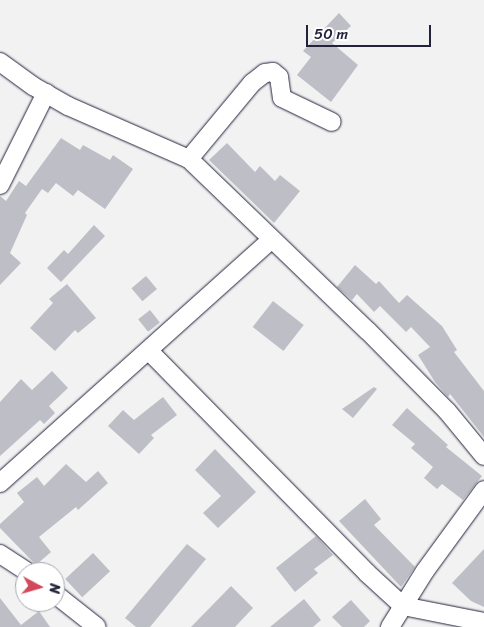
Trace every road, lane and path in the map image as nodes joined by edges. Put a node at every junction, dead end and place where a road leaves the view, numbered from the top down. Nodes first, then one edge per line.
1 (0, 62) edge
2 (46, 93) junction
3 (332, 122) dead end
4 (190, 159) junction
5 (0, 185) edge
6 (271, 240) junction
7 (150, 352) junction
8 (484, 456) edge
9 (0, 483) edge
10 (484, 490) edge
11 (0, 554) edge
12 (15, 564) edge
13 (65, 602) edge
14 (403, 606) junction
15 (484, 622) edge
16 (97, 627) edge
17 (390, 627) edge

1 - 2 street
2 - 4 street
2 - 5 street
3 - 4 street
4 - 6 street
6 - 7 street
6 - 8 street
7 - 9 street
7 - 14 street
10 - 14 street
11 - 12 street
13 - 16 street
14 - 15 street
14 - 17 street

